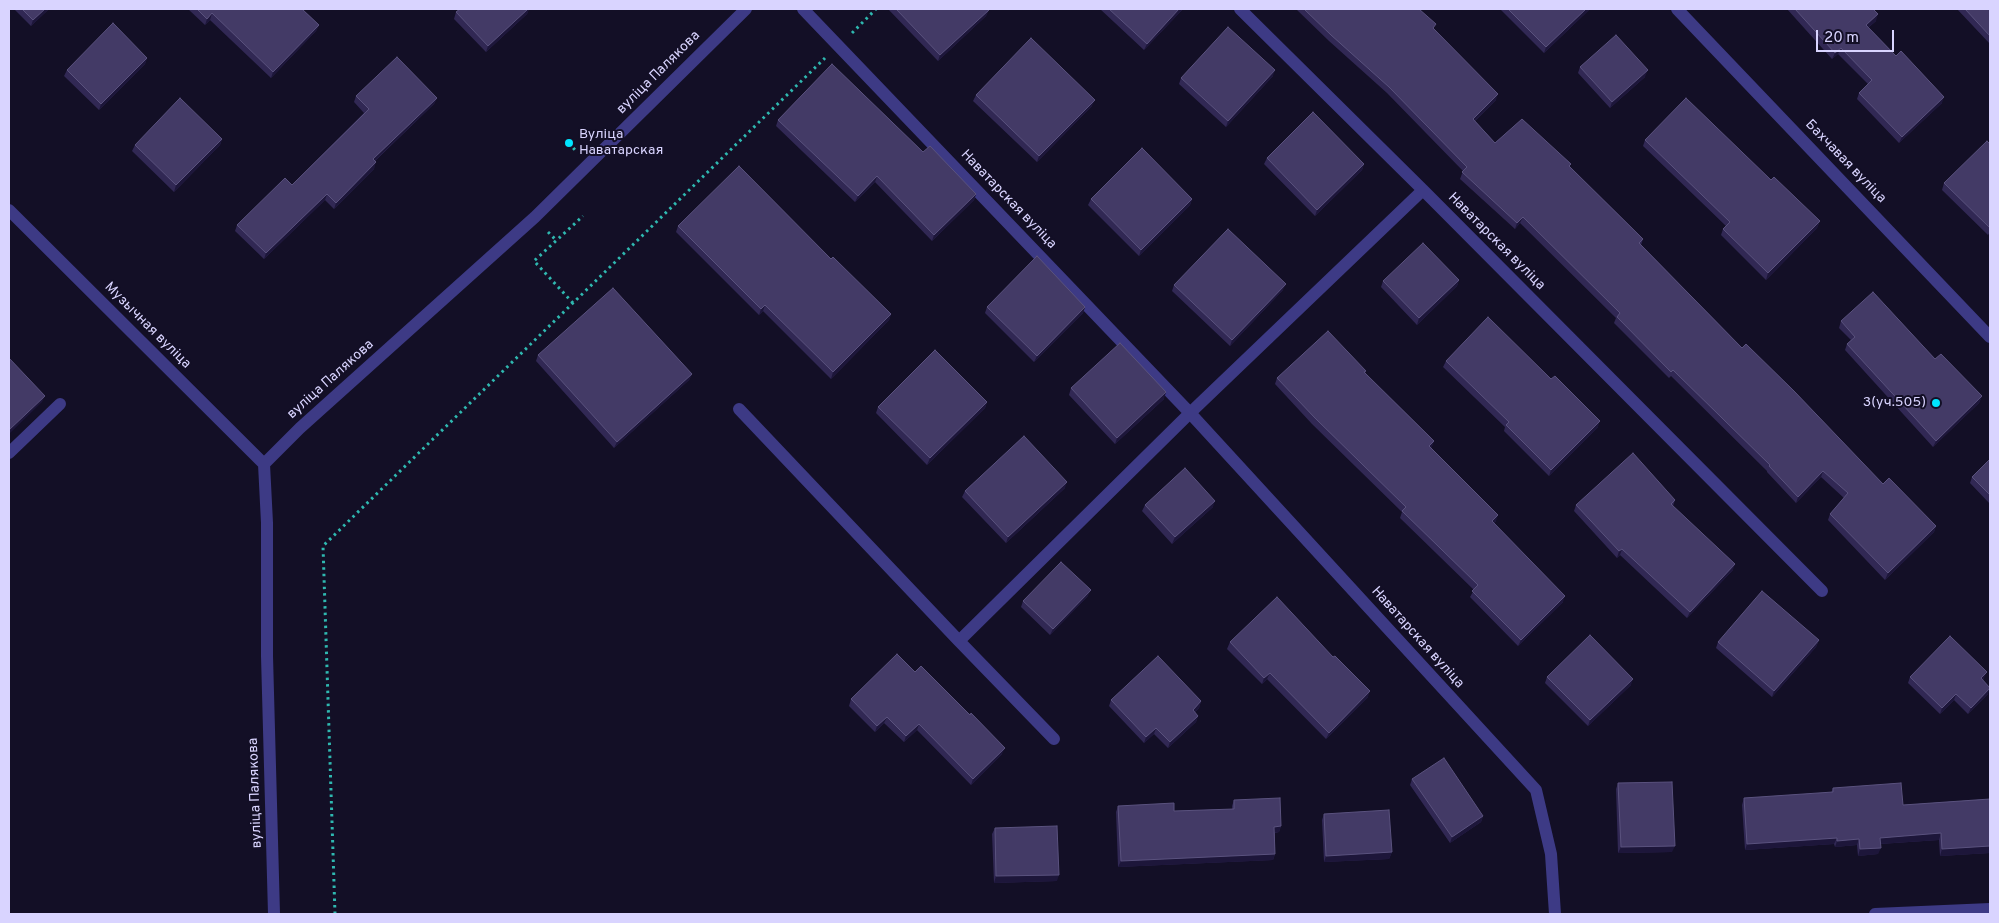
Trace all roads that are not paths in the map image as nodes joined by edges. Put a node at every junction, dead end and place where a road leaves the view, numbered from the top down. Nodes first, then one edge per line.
1 (746, 9) edge
2 (803, 9) edge
3 (1240, 9) edge
4 (1677, 9) edge
5 (1423, 190) junction
6 (9, 210) edge
7 (1990, 337) edge
8 (60, 404) dead end
9 (738, 409) dead end
10 (1190, 413) junction
11 (9, 453) edge
12 (264, 464) junction
13 (1822, 591) dead end
14 (959, 641) junction
15 (1054, 739) dead end
16 (1990, 910) edge
17 (274, 914) edge
18 (1555, 914) edge
19 (1875, 914) edge

1 - 12 street, вуліца Палякова
2 - 10 street, Наватарская вуліца
3 - 5 street, Наватарская вуліца
4 - 7 street, Бахчавая вуліца
5 - 10 street
5 - 13 street, Наватарская вуліца
6 - 12 street, Музычная вуліца
8 - 11 street
9 - 14 street
10 - 14 street
10 - 18 street, Наватарская вуліца
12 - 17 street, вуліца Палякова
14 - 15 street
16 - 19 street

